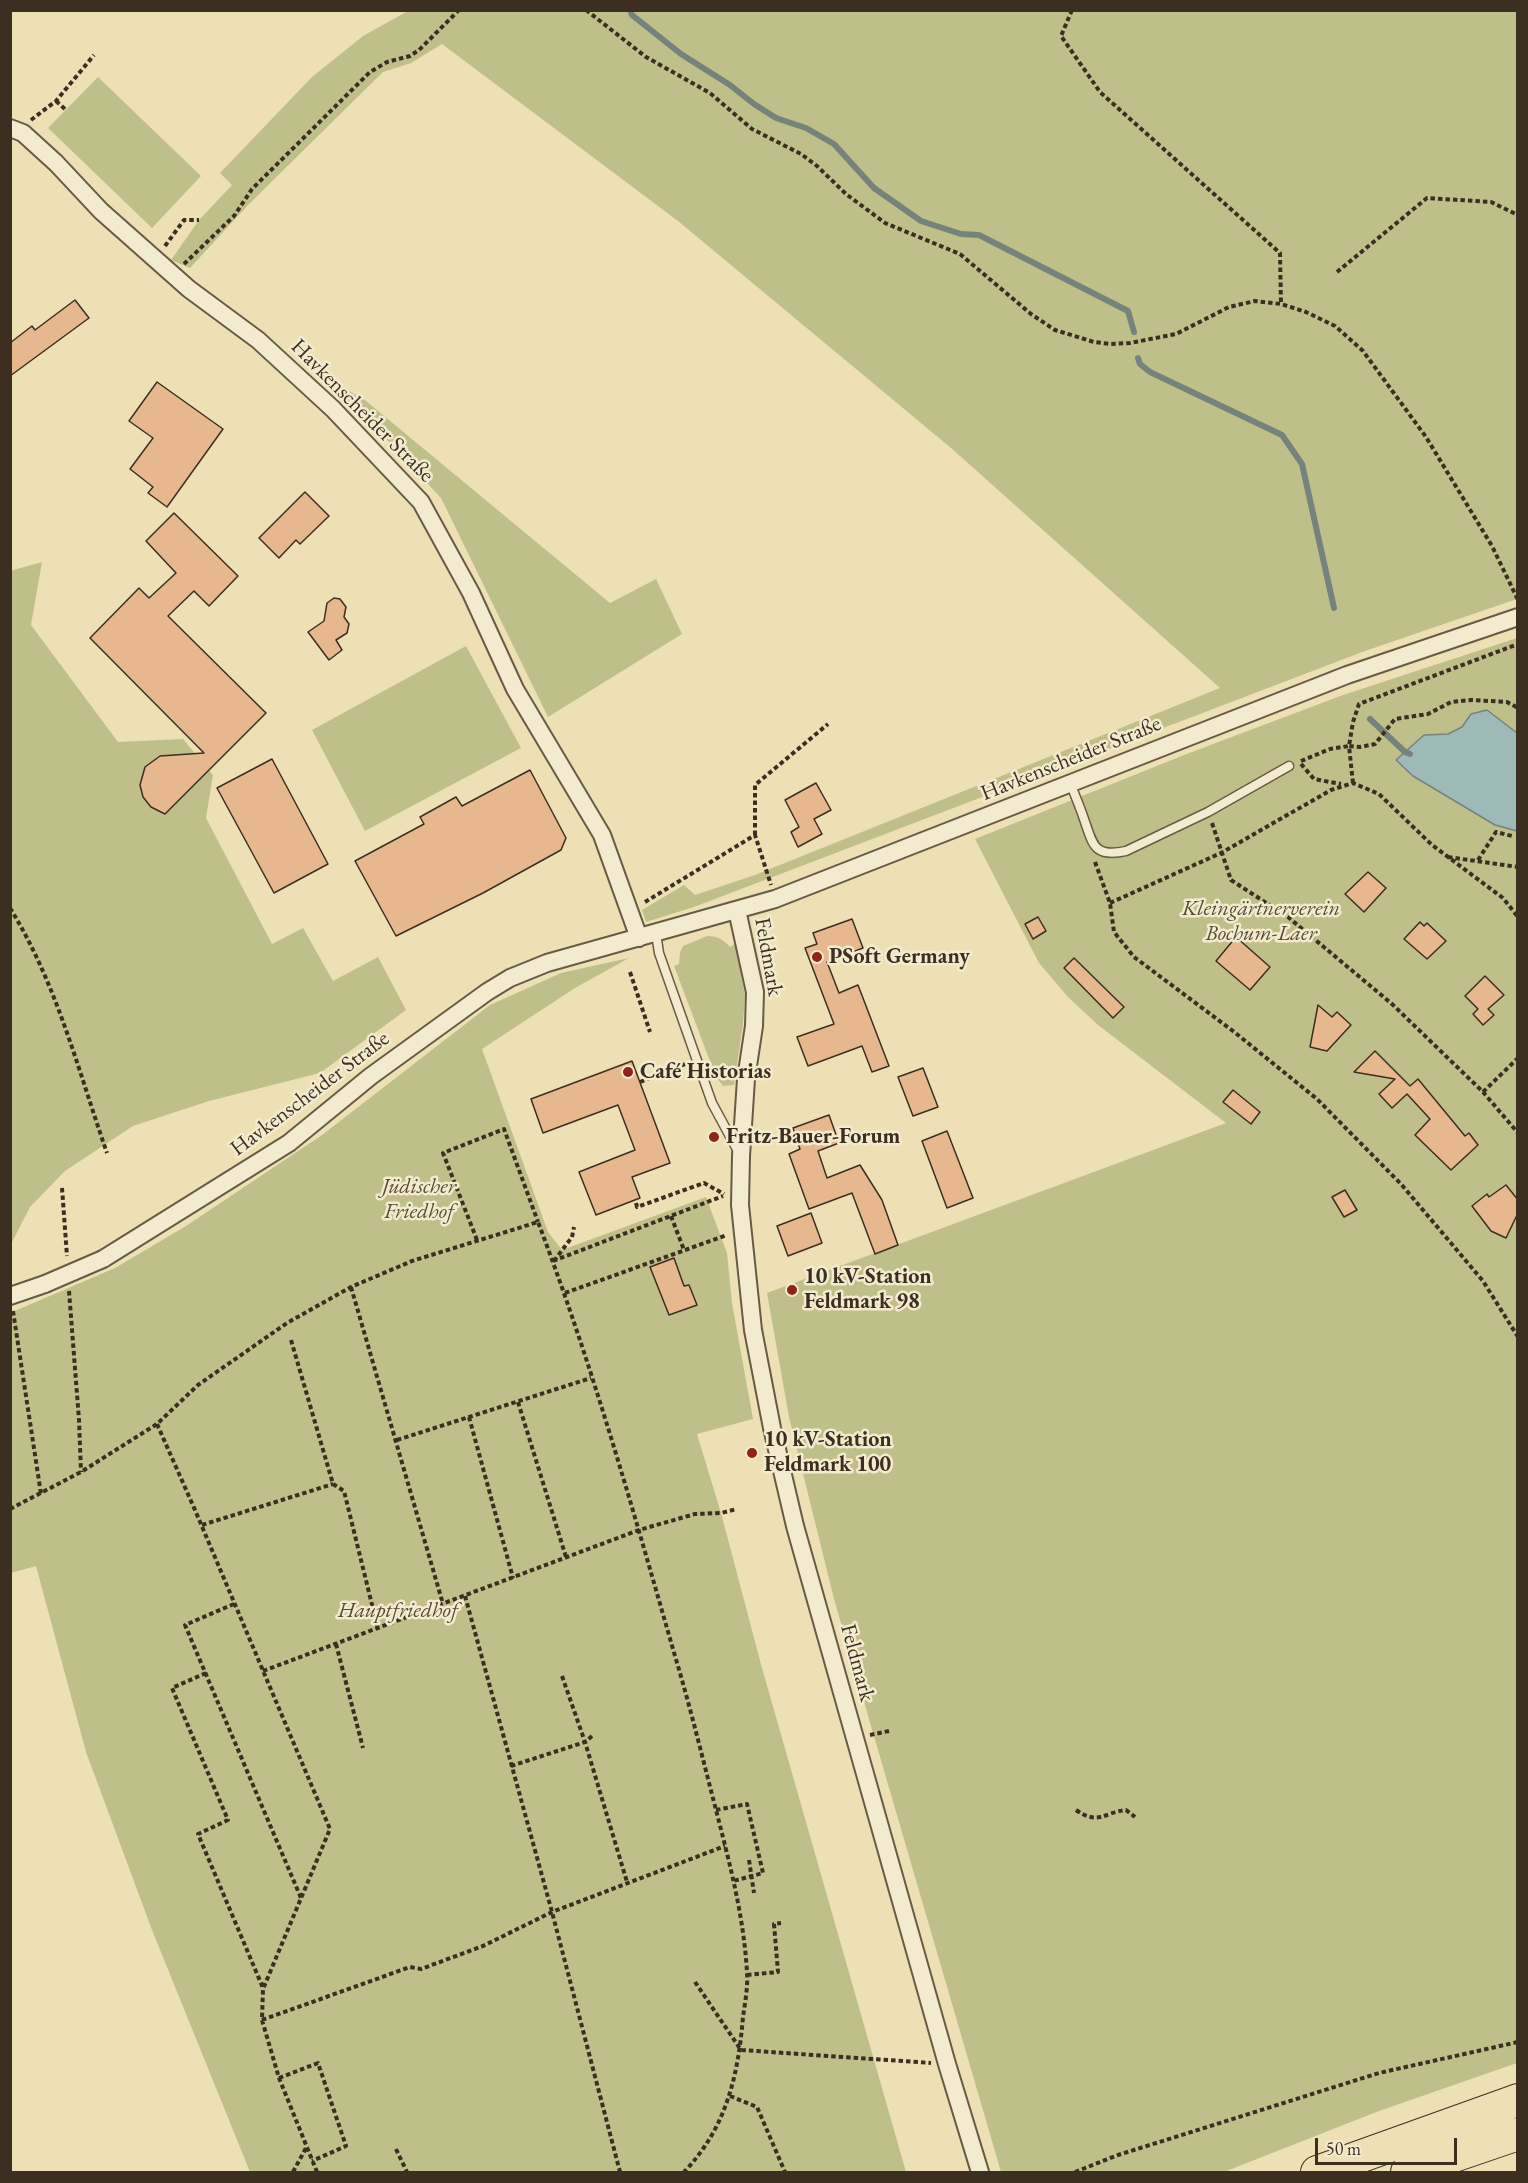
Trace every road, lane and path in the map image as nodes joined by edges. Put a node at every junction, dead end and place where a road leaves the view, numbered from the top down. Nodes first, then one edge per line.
1 (459, 10) edge
2 (586, 10) edge
3 (1072, 10) edge
4 (94, 55) dead end
5 (56, 101) junction
6 (66, 110) dead end
7 (15, 129) edge
8 (1518, 214) edge
9 (200, 220) dead end
10 (153, 258) junction
11 (1337, 272) dead end
12 (173, 275) junction
13 (1281, 304) junction
14 (1518, 600) edge
15 (1518, 617) edge
16 (1518, 644) edge
17 (1518, 708) edge
18 (828, 724) dead end
19 (1349, 746) junction
20 (1289, 766) dead end
21 (1071, 783) junction
22 (1353, 783) junction
23 (1343, 785) junction
24 (1208, 812) junction
25 (755, 835) junction
26 (1512, 836) dead end
27 (1090, 841) junction
28 (1221, 852) junction
29 (1448, 856) junction
30 (1478, 860) junction
31 (1518, 867) edge
32 (775, 899) junction
33 (1110, 903) junction
34 (10, 908) edge
35 (737, 910) junction
36 (629, 912) junction
37 (1518, 917) edge
38 (656, 933) junction
39 (639, 938) junction
40 (630, 972) dead end
41 (650, 1032) dead end
42 (1518, 1058) edge
43 (685, 1064) dead end
44 (640, 1082) dead end
45 (1483, 1092) junction
46 (1518, 1133) edge
47 (107, 1153) dead end
48 (741, 1156) junction
49 (62, 1188) dead end
50 (636, 1203) dead end
51 (671, 1216) junction
52 (538, 1222) junction
53 (574, 1227) dead end
54 (742, 1230) junction
55 (477, 1240) junction
56 (684, 1250) junction
57 (553, 1261) junction
58 (67, 1263) dead end
59 (69, 1286) dead end
60 (351, 1287) junction
61 (565, 1293) junction
62 (11, 1296) edge
63 (1518, 1337) edge
64 (291, 1340) dead end
65 (591, 1378) junction
66 (519, 1402) junction
67 (469, 1417) junction
68 (157, 1424) junction
69 (397, 1440) junction
70 (81, 1473) junction
71 (333, 1484) junction
72 (41, 1494) junction
73 (10, 1509) edge
74 (737, 1509) dead end
75 (202, 1525) junction
76 (639, 1530) junction
77 (566, 1557) junction
78 (513, 1578) junction
79 (465, 1596) junction
80 (234, 1604) junction
81 (443, 1604) junction
82 (378, 1629) junction
83 (336, 1644) junction
84 (263, 1671) junction
85 (206, 1673) junction
86 (562, 1676) dead end
87 (592, 1736) dead end
88 (585, 1742) junction
89 (363, 1748) dead end
90 (511, 1766) junction
91 (716, 1810) junction
92 (1076, 1810) dead end
93 (1135, 1817) dead end
94 (725, 1846) junction
95 (749, 1860) dead end
96 (752, 1876) junction
97 (734, 1881) junction
98 (627, 1882) junction
99 (754, 1893) dead end
100 (301, 1898) junction
101 (552, 1912) junction
102 (781, 1923) dead end
103 (747, 1974) junction
104 (694, 1982) dead end
105 (263, 1989) junction
106 (262, 2019) junction
107 (1518, 2042) edge
108 (741, 2050) junction
109 (946, 2064) junction
110 (279, 2078) junction
111 (730, 2096) junction
112 (1518, 2100) edge
113 (1518, 2134) edge
114 (306, 2148) junction
115 (396, 2148) dead end
116 (312, 2161) junction
117 (293, 2172) edge
118 (317, 2172) edge
119 (407, 2172) edge
120 (620, 2172) edge
121 (684, 2172) edge
122 (785, 2172) edge
123 (980, 2172) edge
124 (1075, 2172) edge
125 (1317, 2172) edge
126 (1407, 2172) edge

1 - 12 path
2 - 13 path
3 - 13 path
4 - 5 path
5 - 6 path
5 - 7 path
7 - 10 street, Havkenscheider Straße
8 - 11 path
9 - 10 path
10 - 12 street, Havkenscheider Straße
12 - 36 street, Havkenscheider Straße
13 - 14 path
15 - 21 street, Havkenscheider Straße
16 - 19 path
17 - 19 path
18 - 25 path
19 - 22 path
19 - 23 path
20 - 24 lane
21 - 27 lane
21 - 32 street, Havkenscheider Straße
22 - 23 path
22 - 29 path
23 - 28 path
24 - 27 lane
24 - 28 path
25 - 32 path
25 - 36 path
26 - 30 path
27 - 33 path
28 - 33 path
28 - 45 path
29 - 30 path
29 - 37 path
30 - 31 path
32 - 35 street, Havkenscheider Straße
33 - 63 path
34 - 47 path
35 - 38 street, Havkenscheider Straße
35 - 48 street, Feldmark
36 - 39 street, Havkenscheider Straße
38 - 39 street, Havkenscheider Straße
38 - 48 lane, Feldmark
39 - 62 street, Havkenscheider Straße, bridge
40 - 41 path
42 - 45 path
43 - 44 path
45 - 46 path
48 - 54 street, Feldmark
49 - 58 path
50 - 51 path
51 - 56 path
51 - 57 path
52 - 55 path
52 - 55 path
52 - 57 path
53 - 57 path
54 - 56 path
54 - 109 street, Feldmark
55 - 60 path
56 - 61 path
57 - 61 path
59 - 70 path
60 - 68 path
60 - 69 path
61 - 65 path
62 - 72 path
64 - 71 path
65 - 66 path
65 - 76 path
66 - 67 path
66 - 77 path
67 - 69 path
67 - 78 path
68 - 70 path
68 - 75 path
69 - 81 path
70 - 72 path
71 - 75 path
71 - 82 path
72 - 73 path
74 - 76 path
75 - 80 path
76 - 77 path
76 - 91 path
77 - 78 path
78 - 79 path
79 - 81 path
79 - 90 path
80 - 84 path
80 - 85 path
81 - 82 path
82 - 83 path
83 - 84 path
83 - 89 path
84 - 100 path
85 - 100 path
85 - 105 path
86 - 88 path
87 - 88 path
88 - 90 path
88 - 98 path
90 - 101 path
91 - 94 path
91 - 96 path
92 - 93 path
94 - 97 path
94 - 98 path
95 - 96 path
96 - 97 path
96 - 99 path
97 - 103 path
98 - 101 path
100 - 105 path
101 - 106 path
101 - 120 path
102 - 103 path
103 - 108 path
104 - 108 path
105 - 106 path
106 - 110 path
107 - 124 path
108 - 109 path
108 - 111 path
109 - 123 street, Feldmark
110 - 114 path
110 - 116 path
111 - 121 path
111 - 122 path
112 - 125 highway
113 - 126 highway
114 - 116 path
114 - 117 path
115 - 119 path
116 - 118 path

